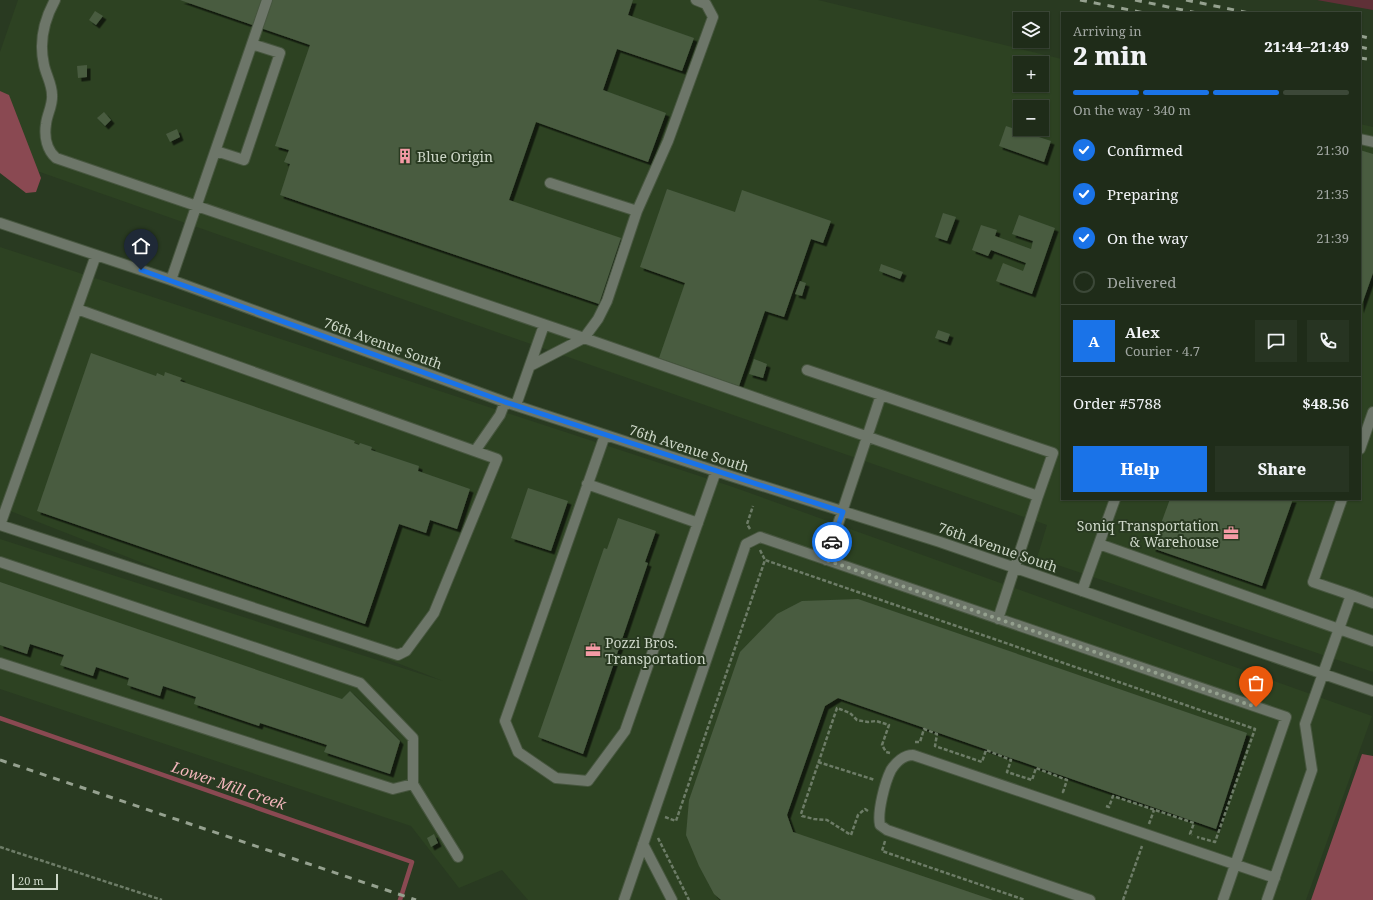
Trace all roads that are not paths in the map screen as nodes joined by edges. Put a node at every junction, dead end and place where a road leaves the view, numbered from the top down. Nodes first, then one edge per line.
1 (54, 0) edge
2 (267, 0) edge
3 (696, 0) edge
4 (252, 44) junction
5 (1361, 139) edge
6 (1373, 142) edge
7 (216, 151) junction
8 (550, 183) dead end
9 (197, 206) junction
10 (637, 211) junction
11 (0, 223) edge
12 (96, 255) junction
13 (172, 280) junction
14 (76, 309) junction
15 (544, 325) junction
16 (584, 338) junction
17 (530, 366) junction
18 (807, 370) dead end
19 (881, 395) junction
20 (505, 402) junction
21 (516, 406) junction
22 (1373, 412) edge
23 (605, 434) junction
24 (866, 436) junction
25 (1361, 446) edge
26 (475, 452) junction
27 (716, 471) junction
28 (587, 484) junction
29 (1038, 496) junction
30 (1115, 500) edge
31 (1342, 500) edge
32 (843, 512) junction
33 (698, 523) junction
34 (0, 525) edge
35 (1099, 544) junction
36 (826, 560) junction
37 (0, 562) edge
38 (1015, 568) junction
39 (1082, 591) junction
40 (1351, 595) junction
41 (1373, 603) edge
42 (998, 619) junction
43 (1339, 629) junction
44 (1373, 641) edge
45 (0, 663) edge
46 (1323, 674) junction
47 (1373, 691) edge
48 (413, 784) junction
49 (643, 844) junction
50 (458, 857) dead end
51 (1235, 865) junction
52 (1275, 878) junction
53 (624, 900) edge
54 (672, 900) edge
55 (1090, 900) edge
56 (1223, 900) edge
57 (1268, 900) edge

1 - 9 street
2 - 4 street
3 - 10 street
4 - 7 street
4 - 7 street
5 - 6 street
7 - 9 street
8 - 10 street
9 - 13 street
9 - 15 street
10 - 16 street
11 - 12 street, 76th Avenue South
12 - 13 street, 76th Avenue South
12 - 14 street
13 - 20 street, 76th Avenue South
14 - 26 street
14 - 34 street
15 - 16 street
15 - 17 street
16 - 17 street
16 - 24 street
17 - 21 street
18 - 19 street
19 - 24 street
19 - 29 street
20 - 21 street, 76th Avenue South
20 - 26 street
21 - 23 street, 76th Avenue South
22 - 25 street
23 - 27 street, 76th Avenue South
23 - 28 street
24 - 29 street
24 - 32 street
26 - 34 street
27 - 32 street, 76th Avenue South
27 - 33 street
28 - 33 street
28 - 33 street
29 - 38 street
30 - 35 street
31 - 40 street
32 - 36 street
32 - 38 street, 76th Avenue South
35 - 39 street
35 - 43 street
36 - 42 street
36 - 49 street
37 - 48 street
38 - 39 street, 76th Avenue South
38 - 42 street
39 - 46 street, 76th Avenue South
40 - 41 street
40 - 43 street
42 - 51 street
43 - 44 street
43 - 46 street
45 - 48 street
46 - 47 street, 76th Avenue South
46 - 52 street
48 - 50 street
49 - 53 street
49 - 54 street
51 - 52 street
51 - 55 street
51 - 56 street
52 - 57 street

